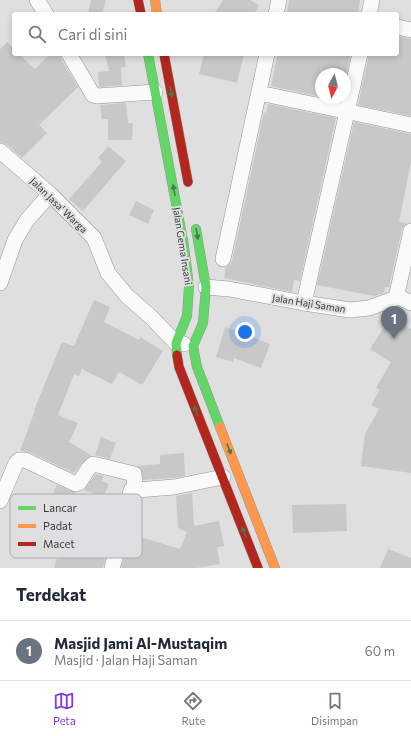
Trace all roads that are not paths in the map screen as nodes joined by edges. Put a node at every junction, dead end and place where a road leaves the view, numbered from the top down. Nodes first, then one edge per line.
1 (38, 0) edge
2 (138, 0) edge
3 (155, 0) edge
4 (279, 0) edge
5 (372, 0) edge
6 (45, 12) edge
7 (141, 12) edge
8 (157, 12) edge
9 (276, 12) edge
10 (369, 12) edge
11 (399, 27) edge
12 (411, 30) edge
13 (70, 56) edge
14 (148, 56) edge
15 (164, 56) edge
16 (267, 56) edge
17 (360, 56) edge
18 (155, 92) junction
19 (259, 93) junction
20 (347, 111) junction
21 (411, 125) edge
22 (0, 151) edge
23 (50, 194) junction
24 (190, 194) dead end
25 (194, 217) dead end
26 (411, 231) edge
27 (223, 259) dead end
28 (0, 283) edge
29 (190, 286) junction
30 (206, 287) junction
31 (396, 298) junction
32 (411, 302) edge
33 (304, 303) junction
34 (176, 343) junction
35 (193, 346) junction
36 (206, 390) junction
37 (190, 396) junction
38 (223, 477) junction
39 (135, 488) junction
40 (131, 494) edge
41 (0, 501) edge
42 (115, 558) edge
43 (112, 568) edge
44 (258, 568) edge
45 (276, 568) edge

1 - 6 street
2 - 7 street
3 - 8 street
4 - 9 street
5 - 10 street
11 - 12 street
13 - 18 street
14 - 18 street, Jalan Gema Insani
15 -> 24 street, Jalan Gema Insani
16 - 19 street
17 - 20 street
29 -> 18 street, Jalan Gema Insani
19 - 20 street
19 - 27 street
20 - 21 street
20 - 33 street
22 - 23 street, Jalan Jasa' Warga
23 - 28 street
23 - 34 street, Jalan Jasa' Warga
25 -> 30 street, Jalan Gema Insani
26 - 31 street
29 - 30 street
29 - 34 street, Jalan Gema Insani
30 - 33 street, Jalan Haji Saman
30 - 35 street, Jalan Gema Insani
31 - 32 street
31 - 33 street, Jalan Haji Saman
34 - 35 street
34 - 37 street, Jalan Gema Insani
35 - 36 street
36 - 37 street
36 -> 45 street
38 -> 37 street, Jalan Gema Insani
38 - 39 street
44 -> 38 street, Jalan Gema Insani
39 - 40 street
39 - 41 street
42 - 43 street

